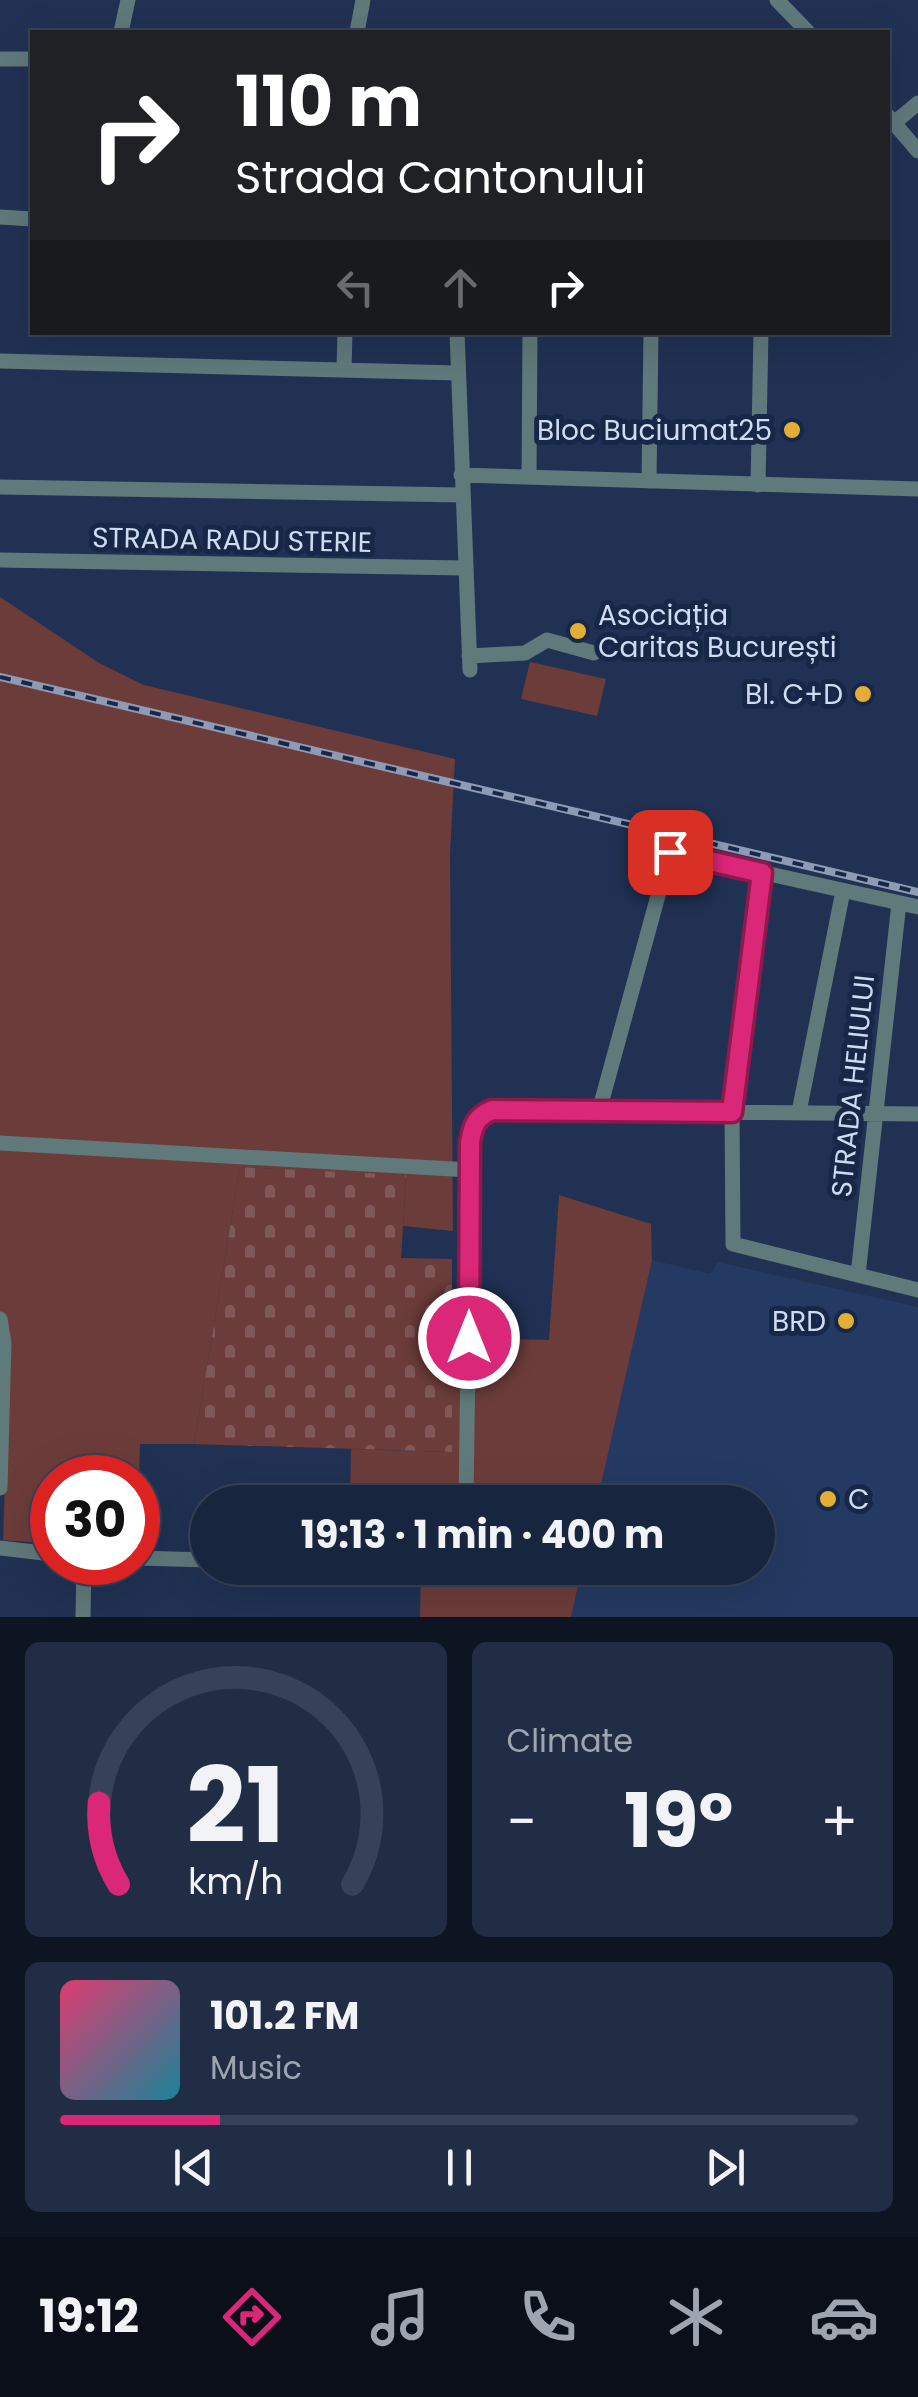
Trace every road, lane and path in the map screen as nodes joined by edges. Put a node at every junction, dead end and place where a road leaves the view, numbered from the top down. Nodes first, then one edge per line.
1 (128, 0) edge
2 (363, 0) edge
3 (780, 1) edge
4 (121, 30) edge
5 (358, 30) edge
6 (806, 30) edge
7 (0, 59) edge
8 (30, 59) edge
9 (918, 103) edge
10 (891, 120) edge
11 (918, 151) edge
12 (0, 218) edge
13 (30, 219) edge
14 (344, 335) edge
15 (457, 335) edge
16 (530, 335) edge
17 (650, 335) edge
18 (761, 335) edge
19 (0, 361) edge
20 (344, 370) junction
21 (457, 373) junction
22 (461, 476) junction
23 (529, 478) junction
24 (650, 481) junction
25 (758, 484) junction
26 (0, 487) edge
27 (918, 489) edge
28 (462, 495) junction
29 (0, 560) edge
30 (464, 568) junction
31 (594, 652) dead end
32 (762, 873) junction
33 (842, 891) junction
34 (899, 903) junction
35 (918, 907) edge
36 (599, 1111) junction
37 (732, 1112) junction
38 (799, 1112) junction
39 (874, 1113) junction
40 (918, 1114) edge
41 (0, 1143) edge
42 (470, 1170) junction
43 (858, 1275) junction
44 (918, 1290) edge
45 (0, 1319) edge
46 (1, 1402) edge
47 (466, 1485) edge
48 (0, 1488) edge
49 (0, 1548) edge
50 (30, 1551) edge
51 (160, 1559) edge
52 (190, 1559) edge
53 (84, 1585) edge
54 (83, 1617) edge

1 - 4 street
2 - 5 street
3 - 6 street
7 - 8 street
9 - 10 street
10 - 11 street
12 - 13 street
14 - 20 street
15 - 21 street
16 - 23 street
17 - 24 street
18 - 25 street
19 - 20 street
20 - 21 street
21 - 22 street
22 - 23 street
22 - 28 street
23 - 24 street
24 - 25 street
25 - 27 street
26 - 28 street
28 - 30 street
29 - 30 street, STRADA RADU STERIE
30 - 31 street
32 - 33 street
32 - 36 street
32 - 37 street
33 - 34 street
33 - 38 street
34 - 35 street
34 - 39 street, STRADA HELIULUI
36 - 37 street
36 - 42 street
37 - 38 street
37 - 43 street
38 - 39 street
39 - 40 street
39 - 43 street, STRADA HELIULUI
41 - 42 street
42 - 47 street
43 - 44 street
45 - 46 street
46 - 48 street
49 - 50 street
51 - 52 street
53 - 54 street

